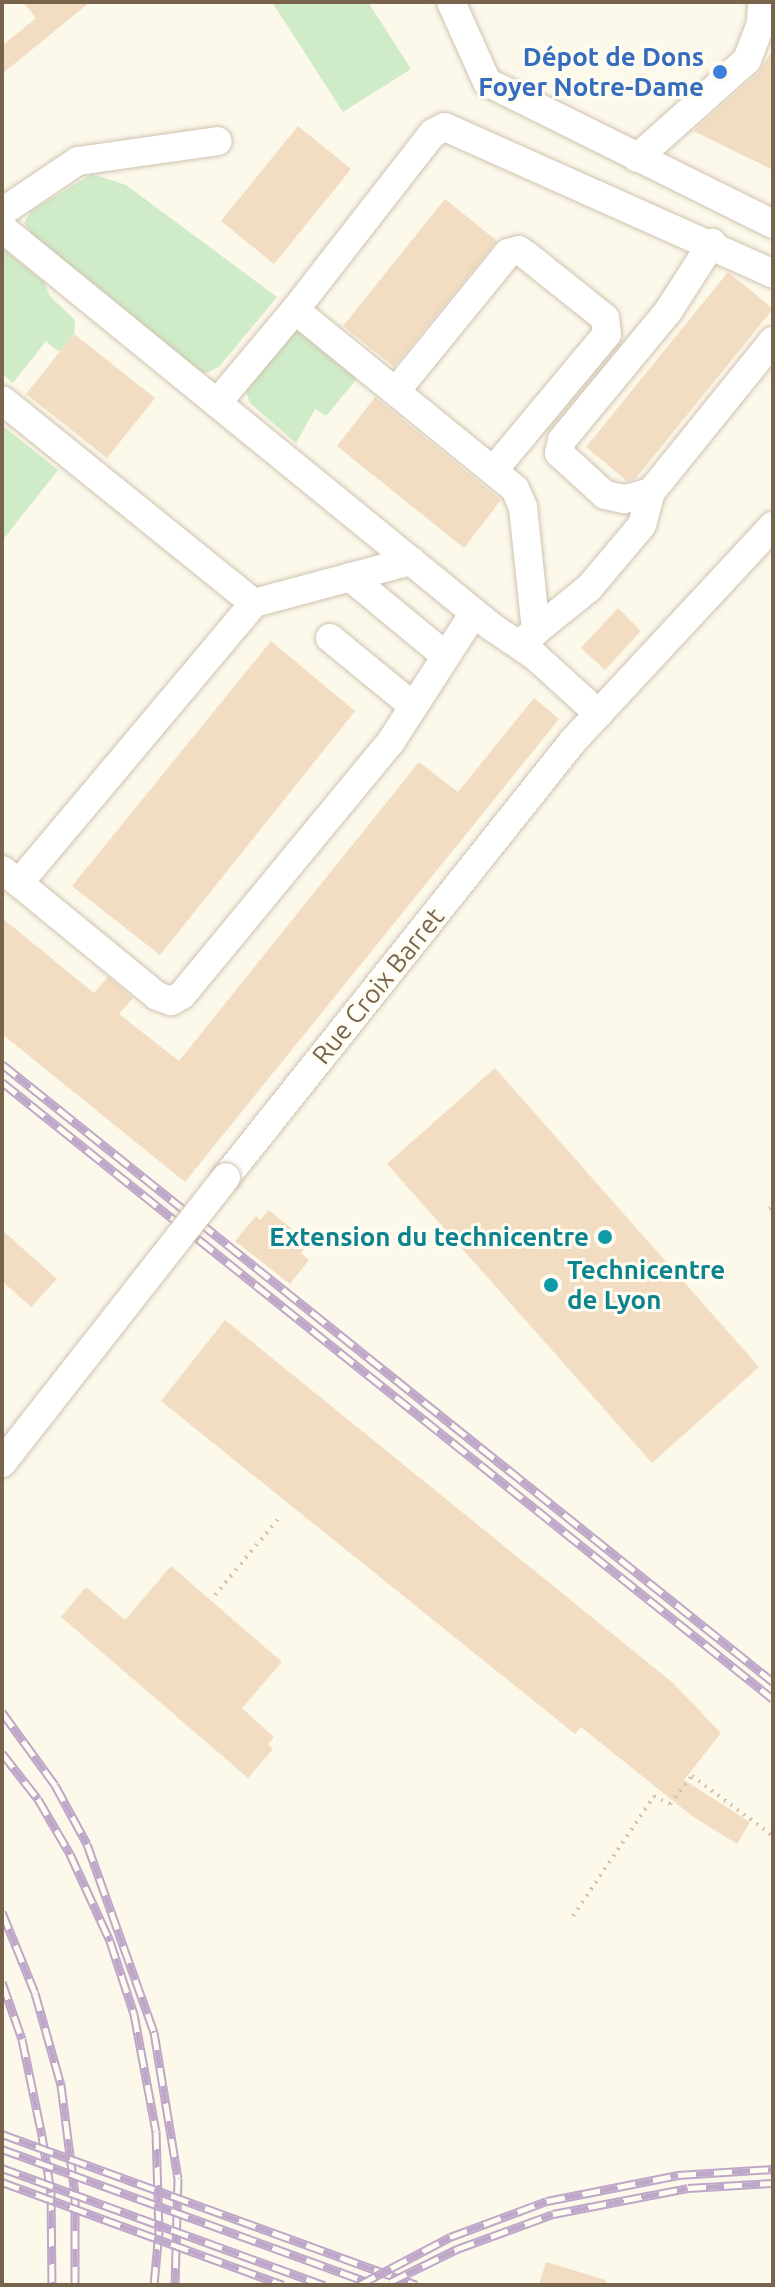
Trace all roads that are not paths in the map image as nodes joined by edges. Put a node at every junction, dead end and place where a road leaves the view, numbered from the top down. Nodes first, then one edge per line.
1 (451, 2) edge
2 (762, 2) edge
3 (218, 141) dead end
4 (637, 158) junction
5 (2, 212) edge
6 (773, 224) edge
7 (2, 228) edge
8 (712, 243) junction
9 (773, 274) edge
10 (295, 310) junction
11 (773, 341) edge
12 (396, 391) junction
13 (2, 400) edge
14 (217, 403) junction
15 (493, 471) junction
16 (651, 492) junction
17 (773, 526) edge
18 (411, 561) junction
19 (350, 577) junction
20 (254, 603) junction
21 (474, 613) junction
22 (330, 638) dead end
23 (527, 638) junction
24 (446, 656) junction
25 (413, 706) junction
26 (599, 714) junction
27 (10, 877) edge
28 (2, 1463) edge

1 - 4 street
2 - 4 street
3 - 5 street
4 - 6 street
7 - 14 street
8 - 9 street
8 - 10 street
8 - 16 street
10 - 12 street
10 - 14 street
11 - 16 street
12 - 15 street
12 - 15 street
13 - 20 street
14 - 18 street
15 - 23 street
16 - 23 street
17 - 26 street, Rue Croix Barret
18 - 19 street
18 - 21 street
19 - 20 street
19 - 24 street
20 - 27 street
21 - 23 street
21 - 24 street
22 - 25 street
23 - 26 street
24 - 25 street
25 - 27 street
26 - 28 street, Rue Croix Barret, bridge

